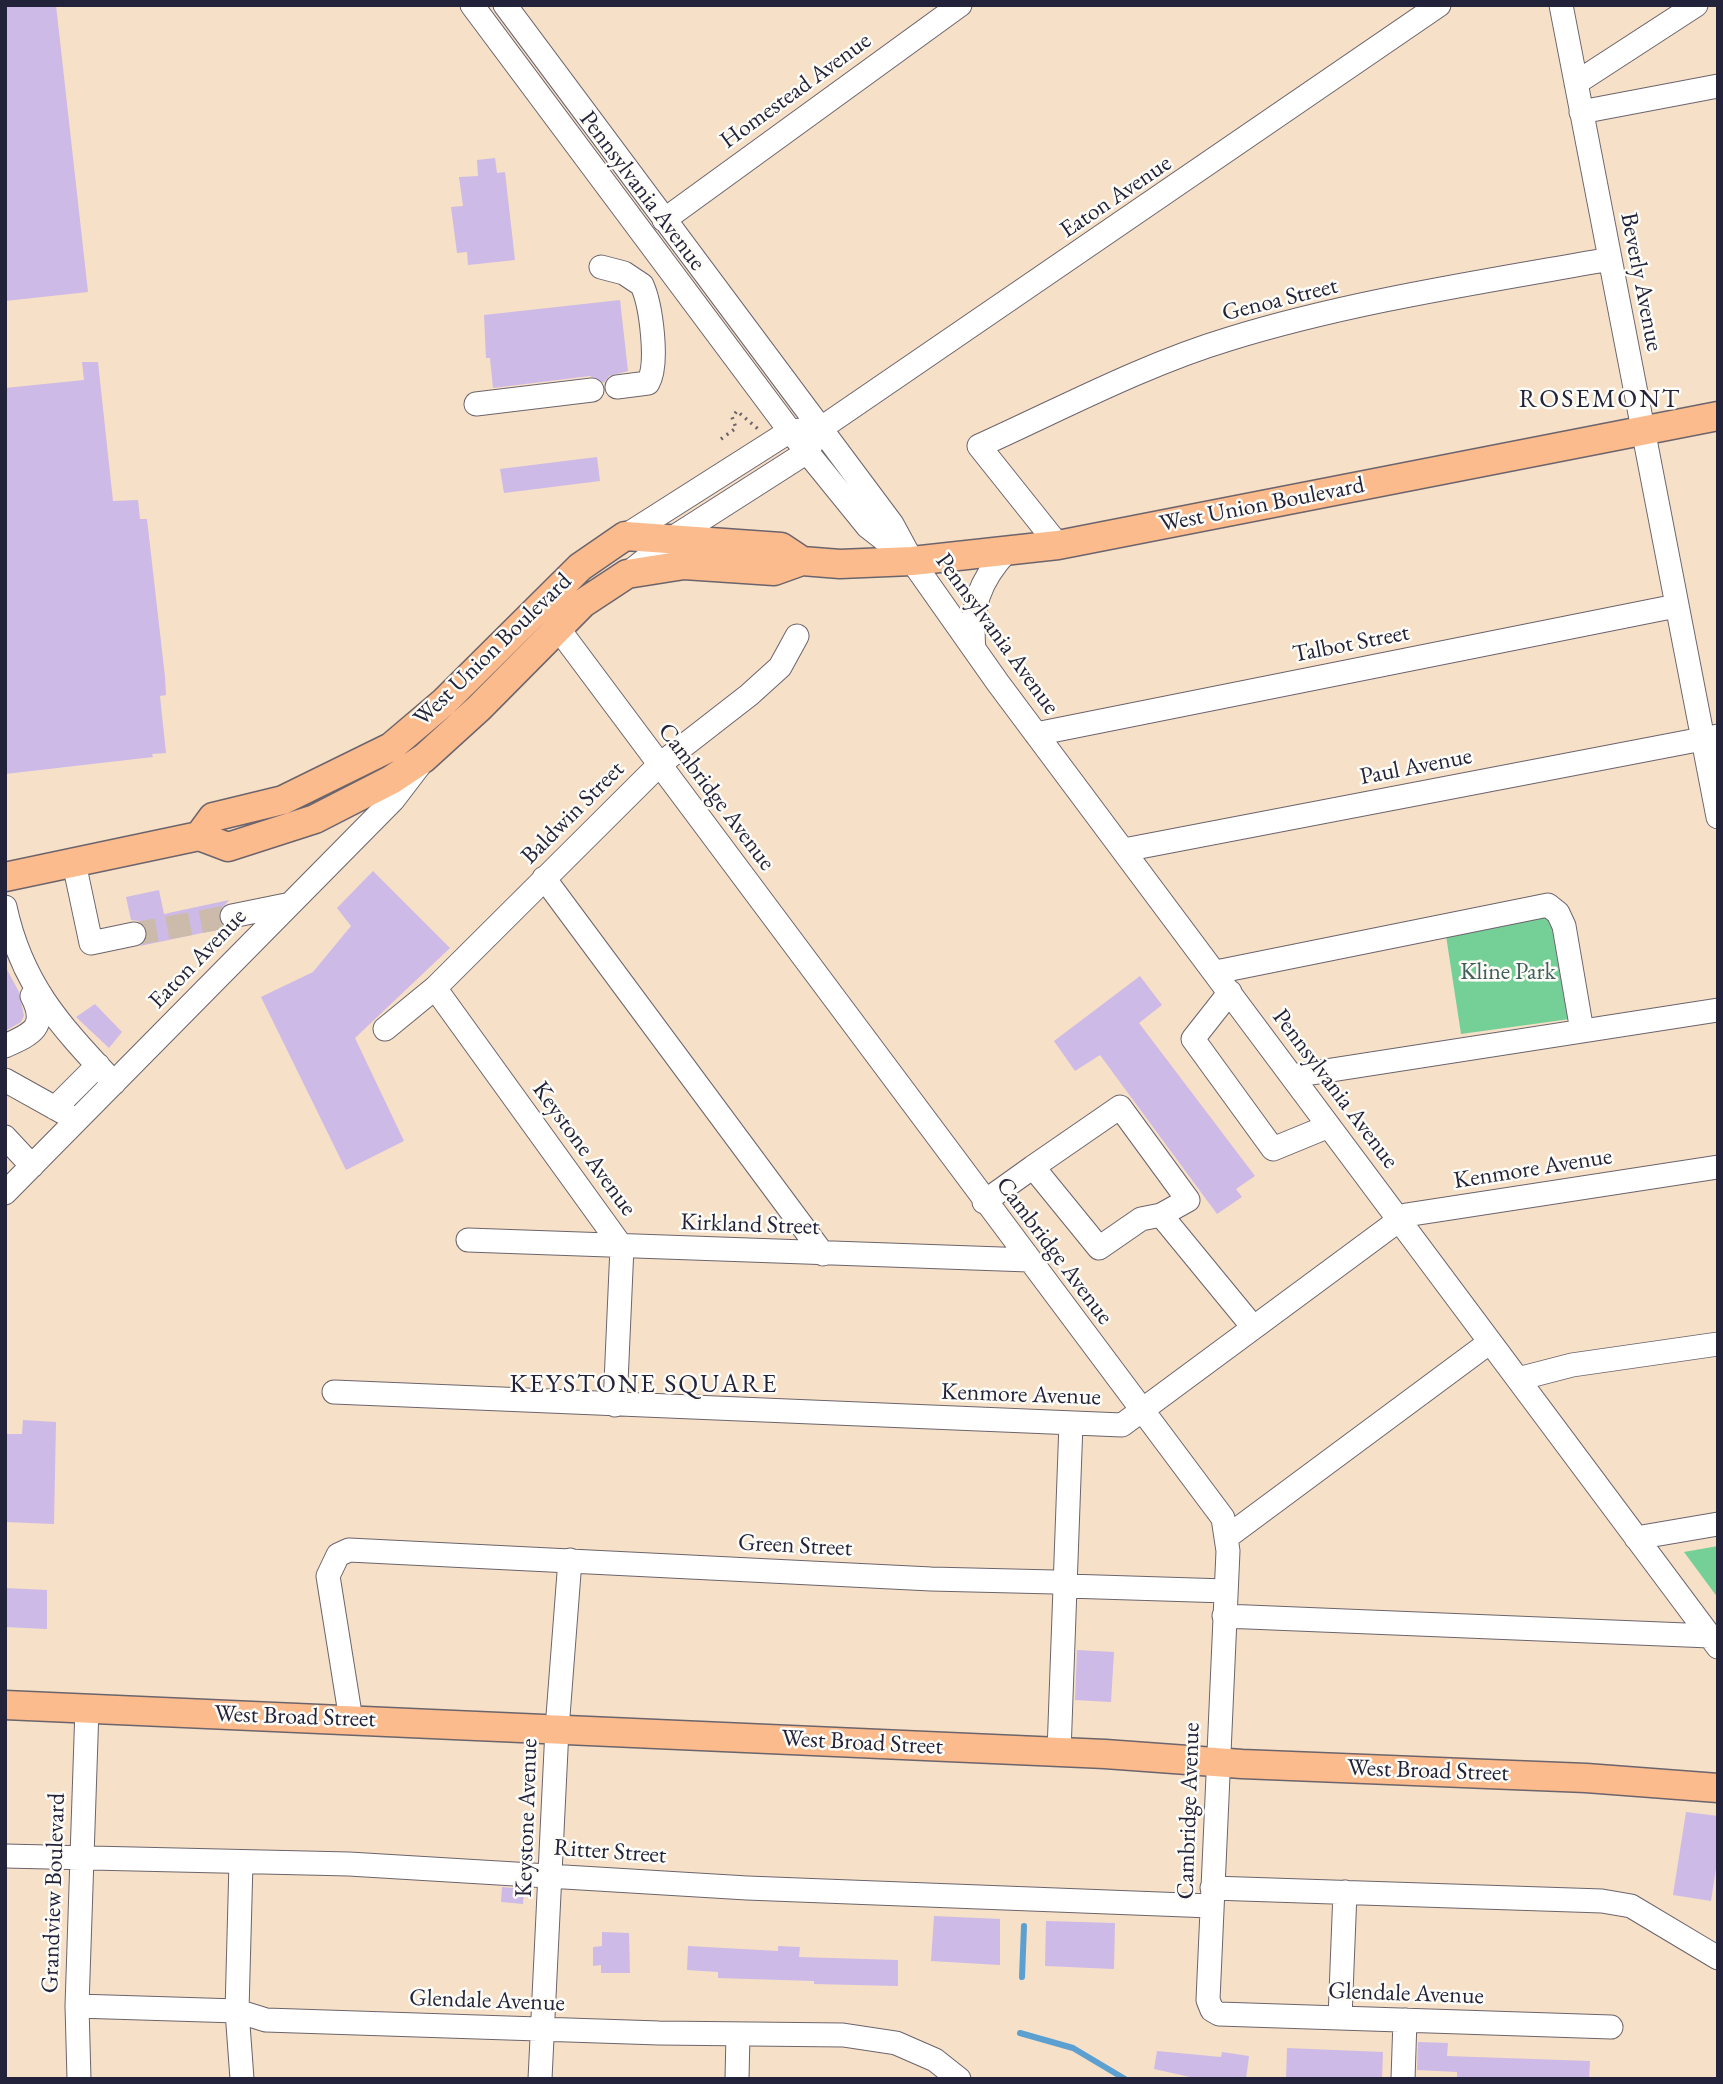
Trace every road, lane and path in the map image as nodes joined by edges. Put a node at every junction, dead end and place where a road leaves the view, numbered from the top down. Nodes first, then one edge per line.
1 (472, 5) edge
2 (960, 5) edge
3 (1439, 5) edge
4 (1561, 5) edge
5 (1696, 5) edge
6 (514, 8) edge
7 (490, 30) junction
8 (1576, 83) junction
9 (1718, 86) edge
10 (1581, 111) junction
11 (664, 219) junction
12 (1610, 259) junction
13 (601, 267) dead end
14 (617, 387) dead end
15 (592, 390) dead end
16 (476, 404) dead end
17 (1718, 416) edge
18 (820, 429) junction
19 (1642, 430) junction
20 (762, 431) dead end
21 (790, 431) junction
22 (721, 439) dead end
23 (807, 452) junction
24 (625, 536) junction
25 (674, 537) junction
26 (1058, 545) junction
27 (1007, 551) junction
28 (802, 561) junction
29 (912, 561) junction
30 (627, 574) junction
31 (1676, 606) junction
32 (557, 628) junction
33 (797, 636) dead end
34 (974, 649) junction
35 (1036, 734) junction
36 (1710, 737) edge
37 (425, 758) junction
38 (659, 765) junction
39 (1718, 817) edge
40 (199, 836) junction
41 (1124, 850) junction
42 (74, 863) junction
43 (5, 877) edge
44 (544, 878) junction
45 (286, 905) junction
46 (5, 907) edge
47 (232, 916) tunnel mouth
48 (134, 934) tunnel mouth
49 (19, 954) junction
50 (1216, 972) junction
51 (435, 988) junction
52 (1230, 992) junction
53 (1718, 1010) edge
54 (385, 1029) dead end
55 (1582, 1031) junction
56 (5, 1046) edge
57 (97, 1065) junction
58 (1293, 1076) junction
59 (5, 1080) edge
60 (114, 1083) junction
61 (55, 1108) junction
62 (74, 1123) junction
63 (1329, 1125) junction
64 (5, 1137) edge
65 (32, 1166) junction
66 (1033, 1167) junction
67 (1718, 1167) edge
68 (5, 1193) edge
69 (984, 1202) junction
70 (1161, 1215) junction
71 (1398, 1219) junction
72 (468, 1240) dead end
73 (622, 1247) junction
74 (823, 1254) junction
75 (1029, 1260) junction
76 (1253, 1327) junction
77 (1490, 1342) junction
78 (1718, 1344) edge
79 (1518, 1379) junction
80 (334, 1392) dead end
81 (615, 1405) junction
82 (1141, 1410) junction
83 (1071, 1423) junction
84 (1718, 1524) edge
85 (1227, 1537) junction
86 (1636, 1538) junction
87 (570, 1560) junction
88 (1067, 1586) junction
89 (1226, 1591) junction
90 (1224, 1616) junction
91 (1714, 1641) edge
92 (5, 1705) edge
93 (87, 1709) junction
94 (351, 1720) junction
95 (557, 1729) junction
96 (1059, 1752) junction
97 (1217, 1762) junction
98 (1718, 1788) edge
99 (5, 1856) edge
100 (82, 1859) junction
101 (241, 1862) junction
102 (551, 1874) junction
103 (1345, 1892) junction
104 (1211, 1897) junction
105 (1718, 1958) edge
106 (1208, 2000) joint
107 (77, 2006) junction
108 (237, 2011) junction
109 (1340, 2018) junction
110 (1405, 2020) junction
111 (1611, 2027) dead end
112 (545, 2029) junction
113 (738, 2034) junction
114 (79, 2079) edge
115 (242, 2079) edge
116 (540, 2079) edge
117 (737, 2079) edge
118 (960, 2079) edge
119 (1403, 2079) edge

1 - 7 street, Pennsylvania Avenue
2 - 11 street, Homestead Avenue
3 - 18 street, Eaton Avenue
4 - 8 street, Beverly Avenue
5 - 8 street
6 - 7 street
6 - 11 street, Pennsylvania Avenue
7 - 21 street, Pennsylvania Avenue
8 - 10 street, Beverly Avenue
9 - 10 street
10 - 12 street, Beverly Avenue
11 - 18 street, Pennsylvania Avenue
12 - 19 street, Beverly Avenue
12 - 26 street, Genoa Street
13 - 14 street
15 - 16 street
17 - 19 main road, West Union Boulevard
18 - 21 street
18 - 23 street, Eaton Avenue
18 - 29 street, Pennsylvania Avenue
19 - 26 main road, West Union Boulevard
19 - 31 street, Beverly Avenue
20 - 22 path
21 - 23 street, Pennsylvania Avenue
21 - 24 street
23 - 25 street, Eaton Avenue
23 - 29 street, Pennsylvania Avenue
24 - 25 main road, West Union Boulevard
24 - 40 main road, West Union Boulevard
25 - 28 main road, West Union Boulevard
25 - 30 street, Eaton Avenue
26 - 27 main road, West Union Boulevard
27 - 29 main road, West Union Boulevard
27 - 34 street
28 - 29 main road, West Union Boulevard
28 - 30 main road, West Union Boulevard
29 - 34 street, Pennsylvania Avenue
30 - 32 main road, West Union Boulevard
31 - 35 street, Talbot Street
31 - 36 street, Beverly Avenue
32 - 37 main road, West Union Boulevard
32 - 38 street, Cambridge Avenue
33 - 38 street, Baldwin Street
34 - 35 street, Pennsylvania Avenue
35 - 41 street, Pennsylvania Avenue
36 - 39 street, Beverly Avenue
36 - 41 street, Paul Avenue
37 - 40 main road, West Union Boulevard
37 - 45 street, Eaton Avenue
38 - 44 street, Baldwin Street
38 - 69 street, Cambridge Avenue
40 - 42 main road, West Union Boulevard
41 - 50 street, Pennsylvania Avenue
42 - 43 main road, West Union Boulevard
42 - 48 street
44 - 51 street, Baldwin Street
44 - 74 street
45 - 47 street
45 - 60 street, Eaton Avenue
46 - 49 street
49 - 56 street
49 - 57 street
50 - 52 street, Pennsylvania Avenue
50 - 55 street
51 - 54 street, Baldwin Street
51 - 73 street, Keystone Avenue
52 - 58 street, Pennsylvania Avenue
52 - 63 street
53 - 55 street
55 - 58 street
57 - 60 street
57 - 61 street
58 - 63 street, Pennsylvania Avenue
59 - 61 street
60 - 62 street, Eaton Avenue
61 - 62 street
62 - 65 street, Eaton Avenue
63 - 71 street, Pennsylvania Avenue
64 - 65 street
65 - 68 street, Eaton Avenue
66 - 69 street
66 - 70 street
66 - 70 street
67 - 71 street, Kenmore Avenue
69 - 75 street, Cambridge Avenue
70 - 76 street
71 - 76 street, Kenmore Avenue
71 - 77 street, Pennsylvania Avenue
72 - 73 street, Kirkland Street
73 - 74 street, Kirkland Street
73 - 81 street, Keystone Avenue
74 - 75 street, Kirkland Street
75 - 82 street, Cambridge Avenue
76 - 82 street, Kenmore Avenue
77 - 79 street, Pennsylvania Avenue
77 - 85 street
78 - 79 street
79 - 86 street, Pennsylvania Avenue
80 - 81 street, Kenmore Avenue
81 - 83 street, Kenmore Avenue
82 - 83 street, Kenmore Avenue
82 - 85 street, Cambridge Avenue
83 - 88 street
84 - 86 street
85 - 89 street, Cambridge Avenue
86 - 91 street, Pennsylvania Avenue
87 - 88 street, Green Street
87 - 94 street, Green Street
87 - 95 street, Keystone Avenue
88 - 89 street, Green Street
88 - 96 street
89 - 90 street, Cambridge Avenue
90 - 91 street
90 - 97 street, Cambridge Avenue
92 - 93 main road, West Broad Street
93 - 94 main road, West Broad Street
93 - 100 street, Grandview Boulevard
94 - 95 main road, West Broad Street
95 - 96 main road, West Broad Street
95 - 102 street, Keystone Avenue
96 - 97 main road, West Broad Street
97 - 98 main road, West Broad Street
97 - 104 street, Cambridge Avenue
99 - 100 street, Ritter Street
100 - 101 street, Ritter Street
100 - 107 street, Grandview Boulevard
101 - 102 street, Ritter Street
101 - 108 street
102 - 104 street, Ritter Street
102 - 112 street, Keystone Avenue
103 - 104 street, Ritter Street
103 - 105 street, Ritter Street
103 - 109 street
104 - 106 street, Cambridge Avenue
106 - 109 street, Glendale Avenue
107 - 108 street, Glendale Avenue
107 - 114 street, Grandview Boulevard
108 - 112 street, Glendale Avenue
108 - 115 street
109 - 110 street, Glendale Avenue
110 - 111 street, Glendale Avenue
110 - 119 street
112 - 113 street, Glendale Avenue
112 - 116 street, Keystone Avenue
113 - 117 street
113 - 118 street, Glendale Avenue

